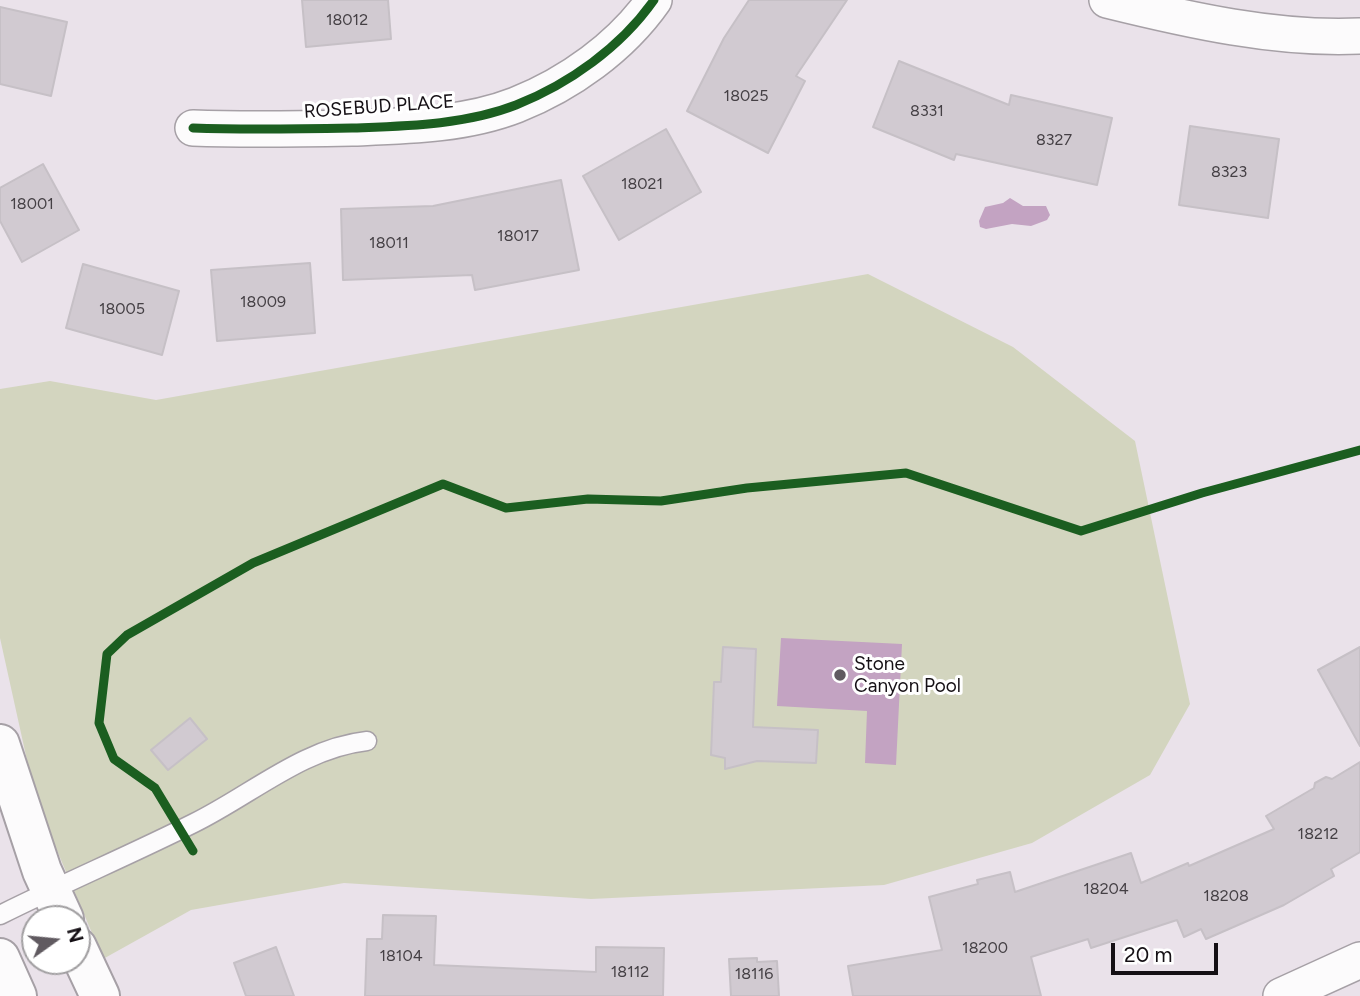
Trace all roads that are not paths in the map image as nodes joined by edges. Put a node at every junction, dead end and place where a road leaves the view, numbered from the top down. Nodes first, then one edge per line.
1 (654, 0) edge
2 (1107, 0) edge
3 (1360, 36) edge
4 (193, 128) dead end
5 (367, 741) dead end
6 (0, 744) edge
7 (57, 904) edge
8 (0, 915) edge
9 (0, 958) edge
10 (1360, 960) edge
11 (90, 975) edge
12 (17, 996) edge
13 (100, 996) edge
14 (1281, 996) edge

1 - 4 street, ROSEBUD PLACE
2 - 3 street
5 - 7 lane
6 - 7 street
7 - 8 lane
9 - 12 street
10 - 14 street
11 - 13 street

